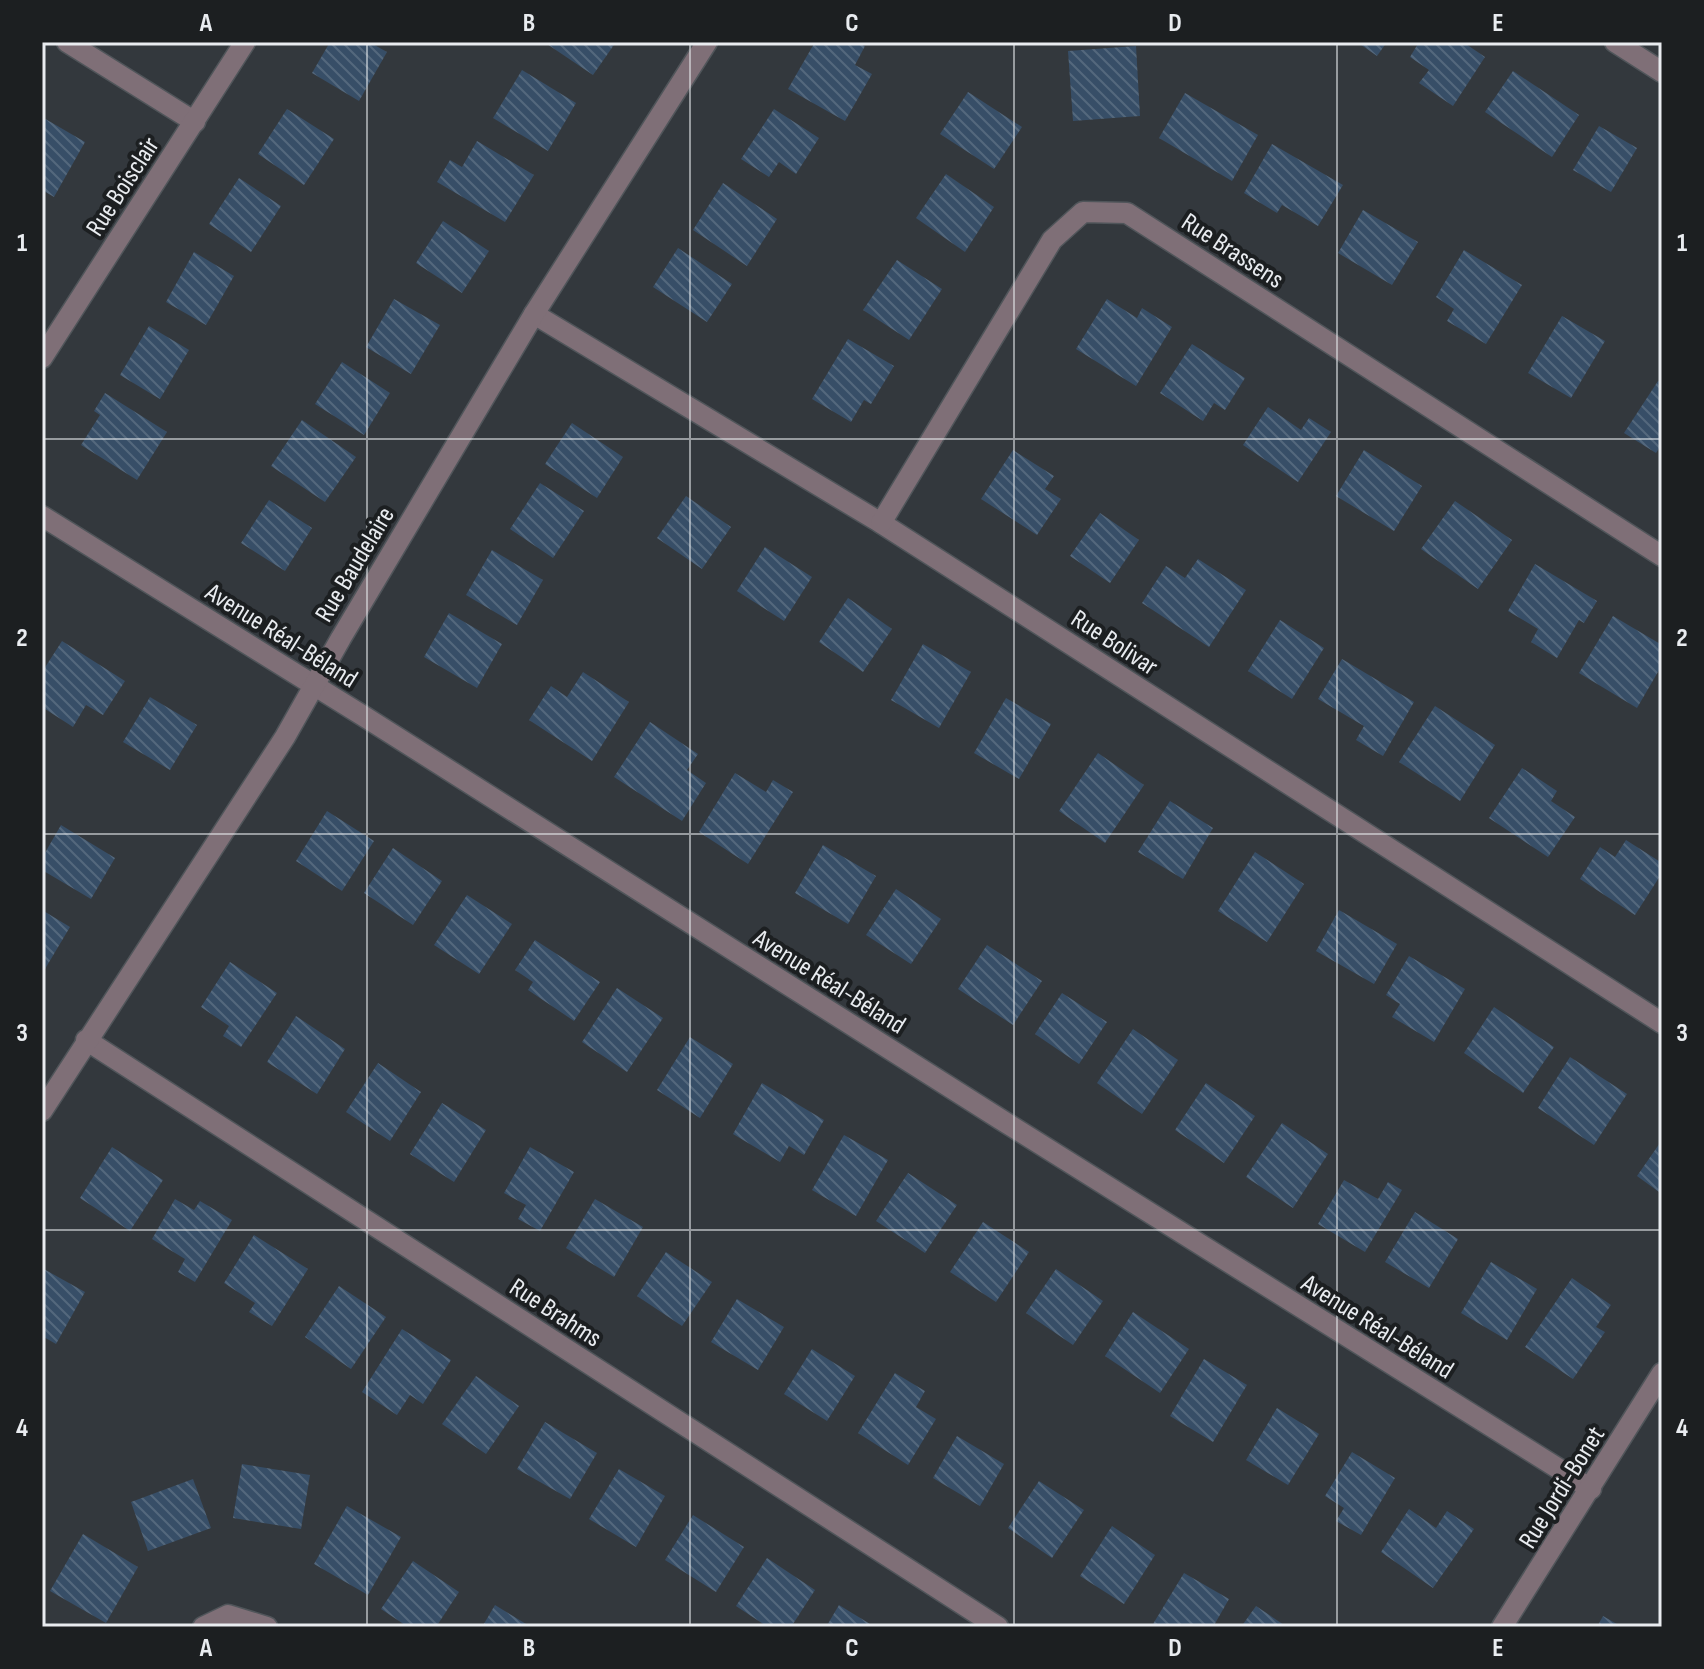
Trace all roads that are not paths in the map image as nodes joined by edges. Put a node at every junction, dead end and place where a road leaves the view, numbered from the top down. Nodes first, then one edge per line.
1 (67, 42) edge
2 (245, 42) edge
3 (707, 42) edge
4 (1615, 42) edge
5 (1662, 72) edge
6 (195, 122) junction
7 (534, 314) junction
8 (42, 358) edge
9 (42, 516) edge
10 (881, 523) junction
11 (1662, 556) edge
12 (314, 685) junction
13 (1662, 1023) edge
14 (86, 1040) junction
15 (42, 1111) edge
16 (1662, 1373) edge
17 (1591, 1489) junction
18 (203, 1627) edge
19 (267, 1627) edge
20 (998, 1627) edge
21 (1502, 1627) edge

1 - 6 street
2 - 6 street, Rue Boisclair
3 - 7 street, Rue Baudelaire
4 - 5 street
6 - 8 street, Rue Boisclair
7 - 10 street, Rue Bolivar
7 - 12 street, Rue Baudelaire
9 - 12 street, Avenue Réal-Béland
10 - 11 street, Rue Brassens
10 - 13 street, Rue Bolivar
12 - 14 street, Rue Baudelaire
12 - 17 street, Avenue Réal-Béland
14 - 15 street, Rue Baudelaire
14 - 20 street, Rue Brahms
16 - 17 street, Rue Jordi-Bonet
17 - 21 street, Rue Jordi-Bonet
18 - 19 street

